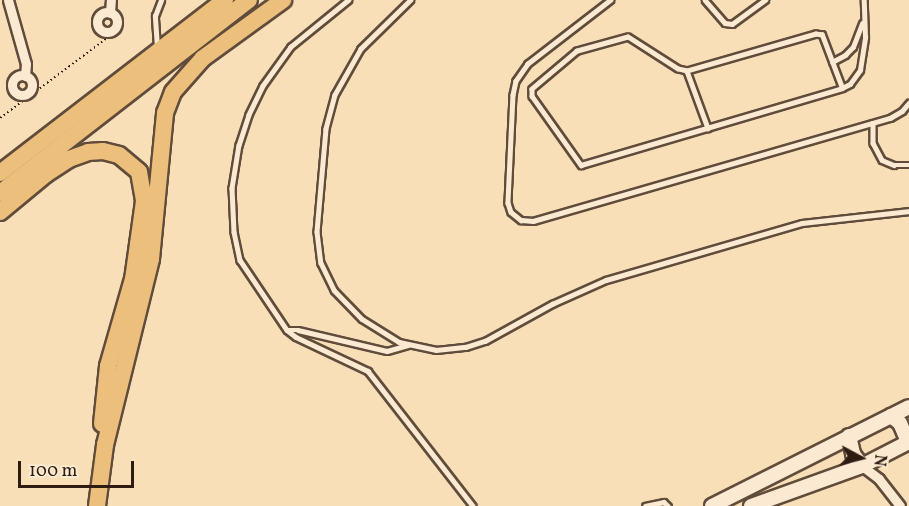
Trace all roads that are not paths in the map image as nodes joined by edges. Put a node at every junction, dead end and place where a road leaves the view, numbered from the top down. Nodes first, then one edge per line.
1 (8, 0) edge
2 (111, 0) edge
3 (162, 0) edge
4 (225, 0) edge
5 (249, 0) edge
6 (283, 0) edge
7 (349, 0) edge
8 (411, 0) edge
9 (611, 0) edge
10 (705, 0) edge
11 (765, 0) edge
12 (864, 0) edge
13 (110, 13) junction
14 (863, 21) junction
15 (158, 51) junction
16 (832, 62) junction
17 (687, 71) junction
18 (25, 76) dead end
19 (842, 88) junction
20 (909, 103) edge
21 (873, 123) junction
22 (708, 128) junction
23 (909, 165) edge
24 (0, 173) edge
25 (0, 193) edge
26 (0, 212) edge
27 (909, 212) edge
28 (287, 330) junction
29 (408, 345) junction
30 (909, 407) edge
31 (891, 416) junction
32 (849, 436) junction
33 (909, 442) edge
34 (909, 447) edge
35 (862, 466) junction
36 (88, 506) edge
37 (97, 506) edge
38 (473, 506) edge
39 (645, 506) edge
40 (668, 506) edge
41 (712, 506) edge
42 (751, 506) edge
43 (900, 506) edge

1 - 18 street
2 - 13 street
3 - 15 lane
4 - 15 highway
5 - 25 highway
6 - 37 highway
7 - 28 lane
8 - 29 lane
9 - 21 lane
10 - 11 lane
12 - 14 lane
13 - 13 street
14 - 16 lane
14 - 19 lane
15 - 24 highway
16 - 17 lane
16 - 19 lane
17 - 22 lane
17 - 22 lane
19 - 22 lane
20 - 21 lane
21 - 23 lane
26 - 36 highway
27 - 29 lane
28 - 29 lane
28 - 38 lane
30 - 31 street
31 - 32 street
31 - 33 street
32 - 35 street
32 - 41 street
33 - 34 street
33 - 35 street
35 - 42 street
35 - 43 street
39 - 40 lane

